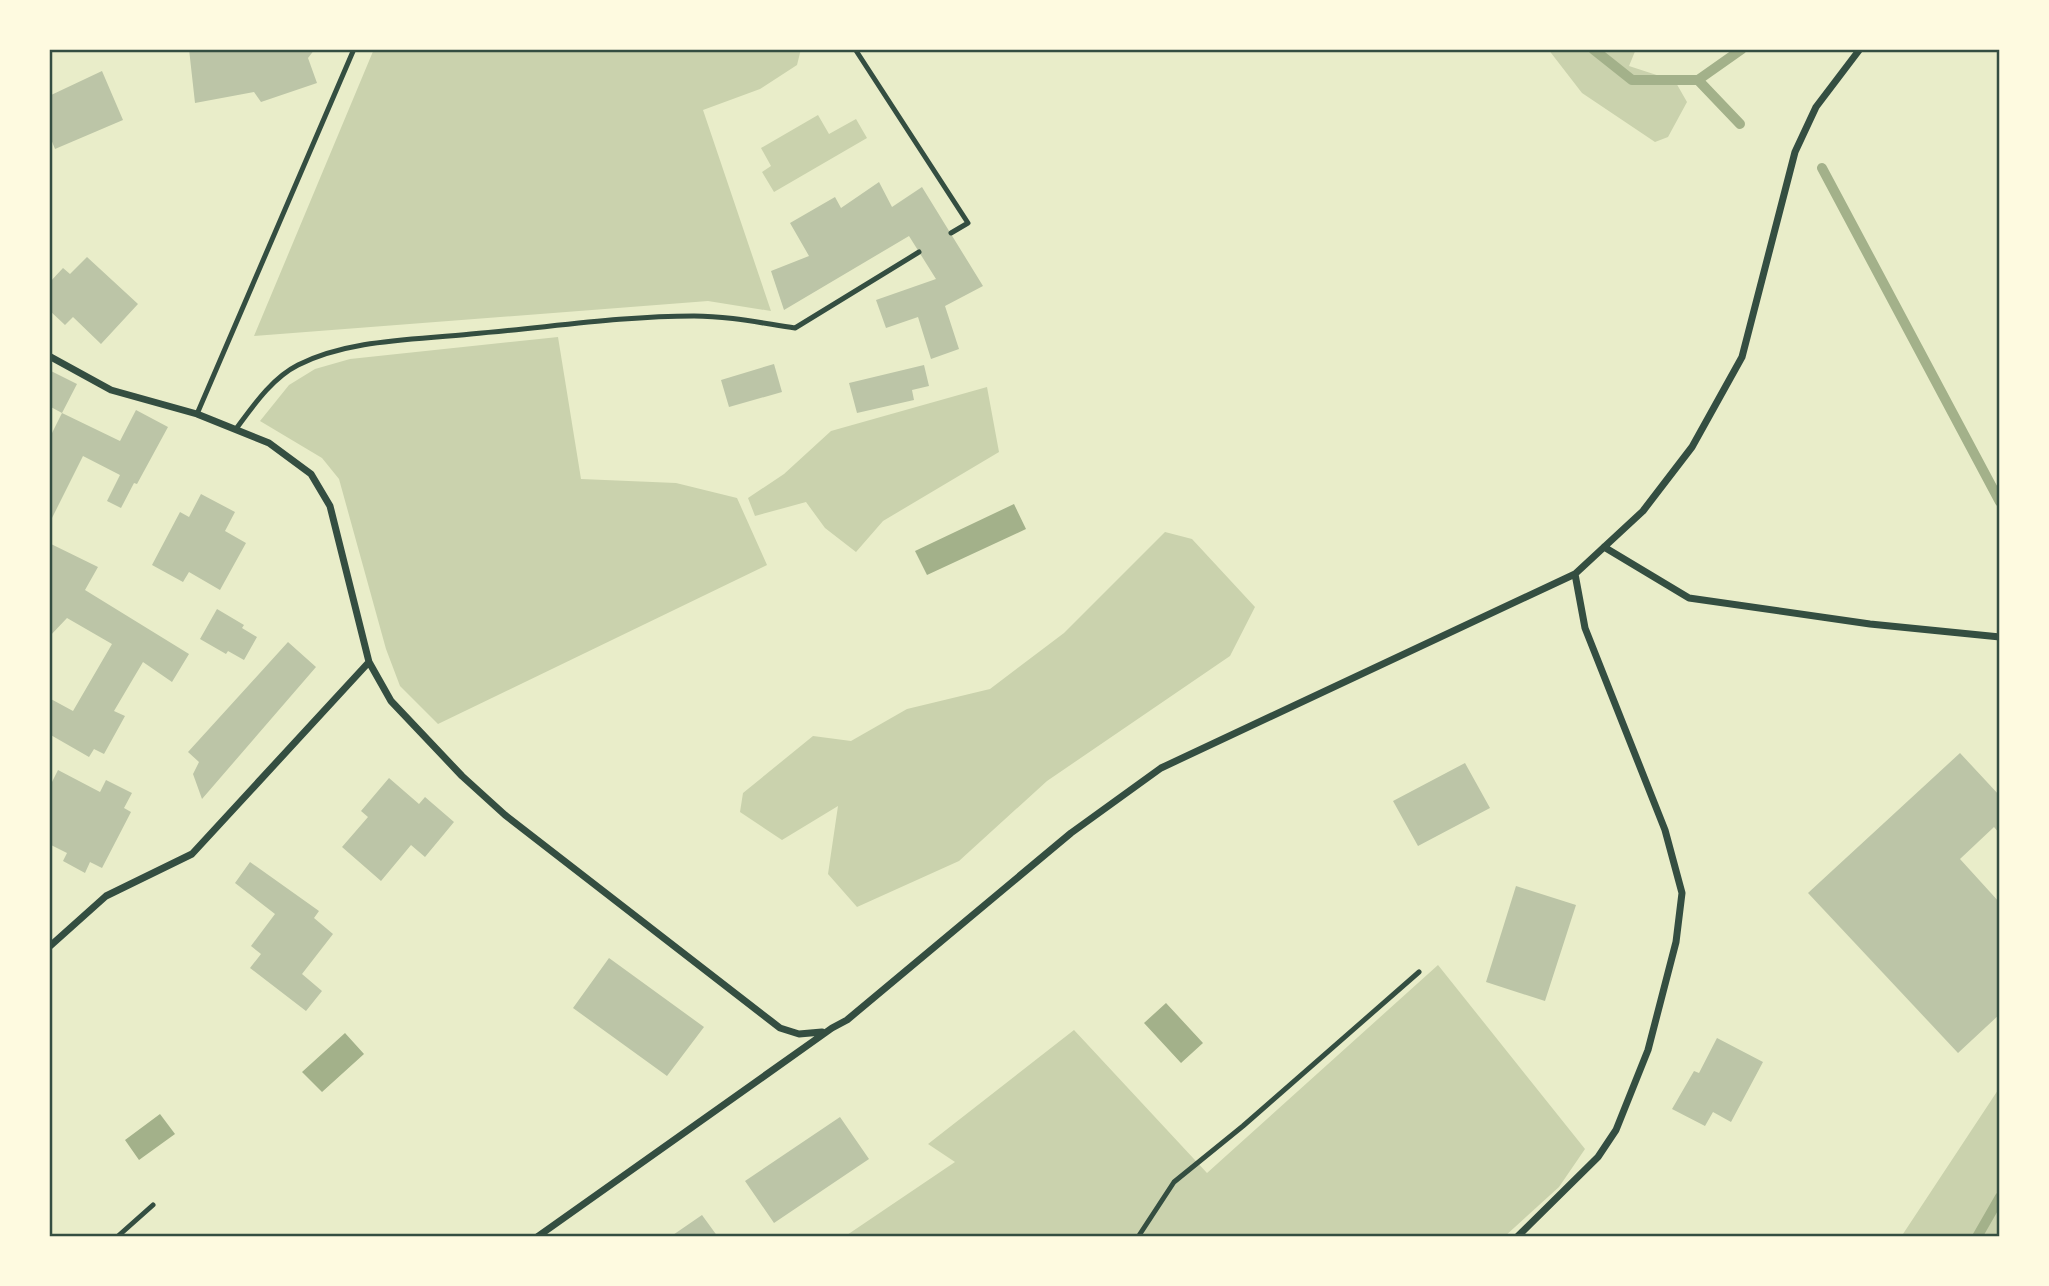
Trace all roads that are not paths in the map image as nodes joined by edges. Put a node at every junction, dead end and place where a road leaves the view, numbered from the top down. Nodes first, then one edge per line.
1 (354, 49) edge
2 (855, 49) edge
3 (1860, 49) edge
4 (951, 233) dead end
5 (919, 252) dead end
6 (49, 356) edge
7 (197, 414) junction
8 (236, 429) junction
9 (1604, 547) junction
10 (1575, 574) junction
11 (2000, 637) edge
12 (369, 662) junction
13 (49, 947) edge
14 (1419, 972) dead end
15 (832, 1028) junction
16 (153, 1205) dead end
17 (117, 1237) edge
18 (537, 1237) edge
19 (1138, 1237) edge
20 (1517, 1237) edge

1 - 7 lane
2 - 4 lane
3 - 9 street
5 - 8 lane
6 - 7 street
7 - 8 street
8 - 12 street
9 - 10 street
9 - 11 street
10 - 15 street
10 - 20 street
12 - 13 street
12 - 15 street
14 - 19 lane
15 - 18 street
16 - 17 lane

